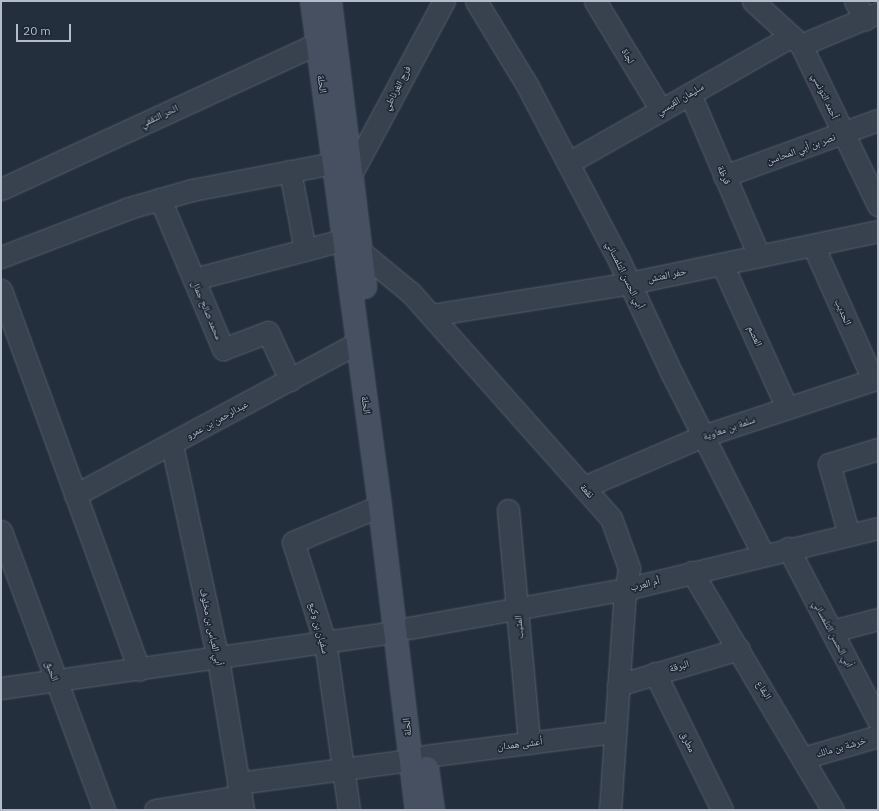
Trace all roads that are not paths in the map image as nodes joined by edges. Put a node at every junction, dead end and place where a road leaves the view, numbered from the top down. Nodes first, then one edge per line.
1 (312, 1) edge
2 (330, 1) edge
3 (427, 1) edge
4 (444, 1) edge
5 (476, 1) edge
6 (595, 1) edge
7 (754, 1) edge
8 (854, 1) edge
9 (871, 16) edge
10 (430, 26) junction
11 (797, 40) junction
12 (316, 44) junction
13 (690, 94) junction
14 (661, 110) junction
15 (878, 120) edge
16 (843, 134) junction
17 (333, 163) junction
18 (568, 163) junction
19 (290, 171) junction
20 (350, 176) junction
21 (724, 176) junction
22 (1, 189) edge
23 (160, 199) junction
24 (878, 205) edge
25 (878, 231) edge
26 (352, 245) junction
27 (813, 245) junction
28 (305, 250) junction
29 (759, 256) junction
30 (1, 257) edge
31 (722, 264) junction
32 (194, 279) junction
33 (630, 283) junction
34 (1, 290) edge
35 (431, 315) junction
36 (358, 344) junction
37 (875, 379) edge
38 (290, 380) junction
39 (787, 408) junction
40 (703, 436) junction
41 (172, 445) junction
42 (878, 449) edge
43 (584, 487) junction
44 (75, 495) junction
45 (380, 506) junction
46 (508, 510) dead end
47 (878, 528) edge
48 (1, 530) edge
49 (849, 535) junction
50 (788, 548) junction
51 (763, 554) junction
52 (8, 571) edge
53 (692, 572) junction
54 (626, 589) junction
55 (517, 608) junction
56 (878, 619) edge
57 (402, 630) junction
58 (832, 631) junction
59 (325, 642) junction
60 (739, 649) junction
61 (218, 660) junction
62 (139, 670) junction
63 (655, 673) junction
64 (56, 681) junction
65 (618, 685) junction
66 (1, 688) edge
67 (878, 720) edge
68 (615, 732) junction
69 (878, 736) edge
70 (529, 743) junction
71 (418, 758) junction
72 (803, 758) junction
73 (343, 770) junction
74 (241, 797) edge
75 (104, 810) edge
76 (155, 810) edge
77 (349, 810) edge
78 (417, 810) edge
79 (433, 810) edge
80 (610, 810) edge
81 (722, 810) edge
82 (833, 810) edge

1 - 12 main road, الحلة
2 - 20 main road, الحلة
3 - 10 street
4 - 10 street, فرج الغرناطي
5 - 18 street, أبي الحسن التلمساني
6 - 14 street, لجاة
7 - 11 street, أحمد التونسي
8 - 9 street
9 - 11 street, سليمان القيسي
10 - 20 street, فرج الغرناطي
11 - 13 street, سليمان القيسي
11 - 16 street, أحمد التونسي
12 - 17 main road, الحلة
12 - 22 street, الحر الثقفي
13 - 14 street, سليمان القيسي
13 - 21 street, قرظة
14 - 18 street, سليمان القيسي
15 - 16 street, نصر بن أبي المحاسن
16 - 21 street, نصر بن أبي المحاسن
16 - 24 street, أحمد التونسي
17 - 19 street
17 - 26 main road, الحلة
18 - 33 street, أبي الحسن التلمساني
19 - 23 street
19 - 28 street
20 - 26 main road, الحلة
21 - 29 street, قرظة
23 - 30 street
23 - 32 street, محمد صالح جمال
25 - 27 street, حفر العتش
26 - 28 street
26 - 35 street, نقعة
26 - 36 main road, الحلة
26 - 57 main road, الحلة
27 - 29 street, حفر العتش
27 - 37 street, الحديب
28 - 32 street
29 - 31 street, حفر العتش
31 - 33 street, حفر العتش
31 - 39 street, العصم
32 - 38 street, محمد صالح جمال
33 - 35 street, حفر العتش
33 - 40 street, أبي الحسن التلمساني
34 - 44 street
35 - 43 street, نقعة
36 - 38 street, عبدالرحمن بن عمرو
36 - 45 main road, الحلة
37 - 39 street, سلمة بن معاوية
38 - 41 street, عبدالرحمن بن عمرو
39 - 40 street, سلمة بن معاوية
40 - 43 street, سلمة بن معاوية
40 - 51 street, أبي الحسن التلمساني
41 - 44 street, عبدالرحمن بن عمرو
41 - 61 street, أبي العباس بن مخلوف
42 - 49 street
43 - 54 street, نقعة
44 - 62 street
45 - 57 main road, الحلة
45 - 59 street, سفيان بن وكيع
46 - 55 street, المثيب
47 - 49 street, أم العرب
48 - 52 street, الحبق
49 - 50 street, أم العرب
50 - 51 street, أم العرب
50 - 58 street, أبي الحسن التلمساني
51 - 53 street, أم العرب
52 - 64 street, الحبق
53 - 54 street, أم العرب
53 - 60 street, البقاع
54 - 55 street, أم العرب
54 - 65 street, نقعة
55 - 57 street, أم العرب
55 - 70 street, المثيب
56 - 58 street
57 - 59 street, أم العرب
57 - 71 main road, الحلة
58 - 67 street, أبي الحسن التلمساني
59 - 61 street, أم العرب
59 - 73 street, سفيان بن وكيع
60 - 63 street, البرقة
60 - 72 street, البقاع
61 - 62 street, أم العرب
61 - 74 street, أبي العباس بن مخلوف
62 - 64 street, أم العرب
63 - 65 street, البرقة
63 - 81 street, مطرق
64 - 66 street, أم العرب
64 - 75 street, الحبق
65 - 68 street, نقعة
68 - 70 street, أعشى همدان
68 - 80 street, نقعة
69 - 72 street, خرشة بن مالك
70 - 71 street, أعشى همدان
71 - 73 street, أعشى همدان
71 - 78 main road, الحلة
71 - 79 main road, الحلة
72 - 82 street, البقاع
73 - 74 street, أعشى همدان
73 - 77 street, سفيان بن وكيع
74 - 76 street, أعشى همدان

